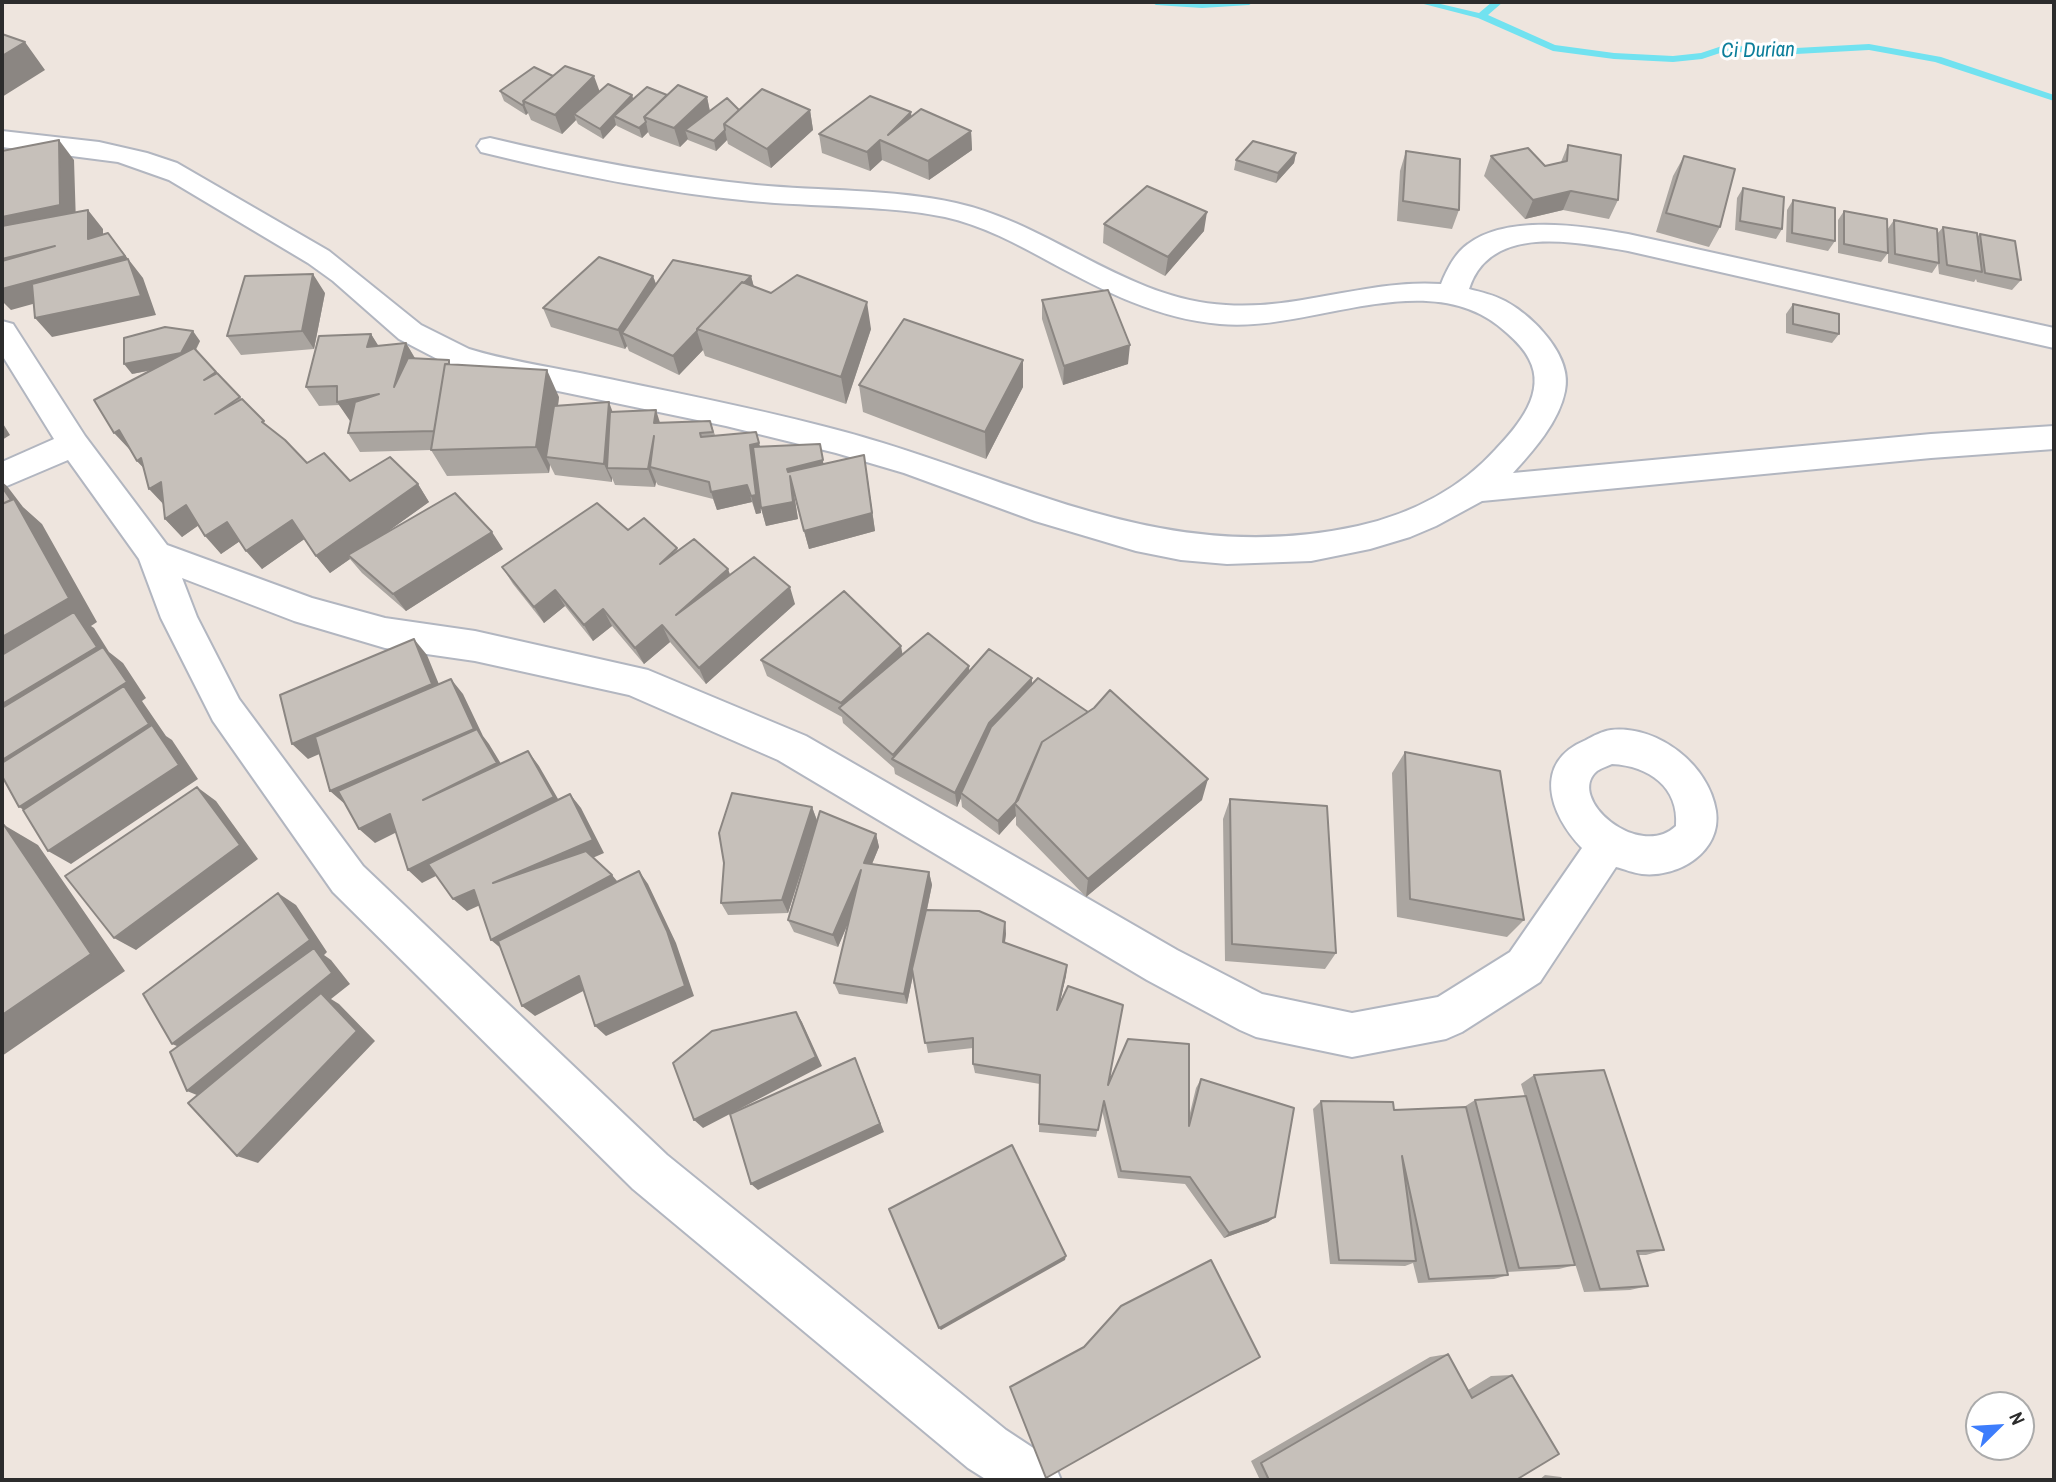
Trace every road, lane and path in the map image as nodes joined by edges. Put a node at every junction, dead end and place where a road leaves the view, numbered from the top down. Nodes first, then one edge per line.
1 (2, 139) edge
2 (490, 146) dead end
3 (1451, 295) junction
4 (2, 331) edge
5 (2054, 338) edge
6 (2054, 438) edge
7 (74, 444) junction
8 (2, 476) edge
9 (1476, 489) junction
10 (155, 554) junction
11 (1608, 844) dead end
12 (1034, 1480) edge

1 - 9 street
2 - 3 street
3 - 5 street
3 - 9 street
4 - 7 street
6 - 9 street
7 - 8 street
7 - 10 street
10 - 11 street
10 - 12 street

